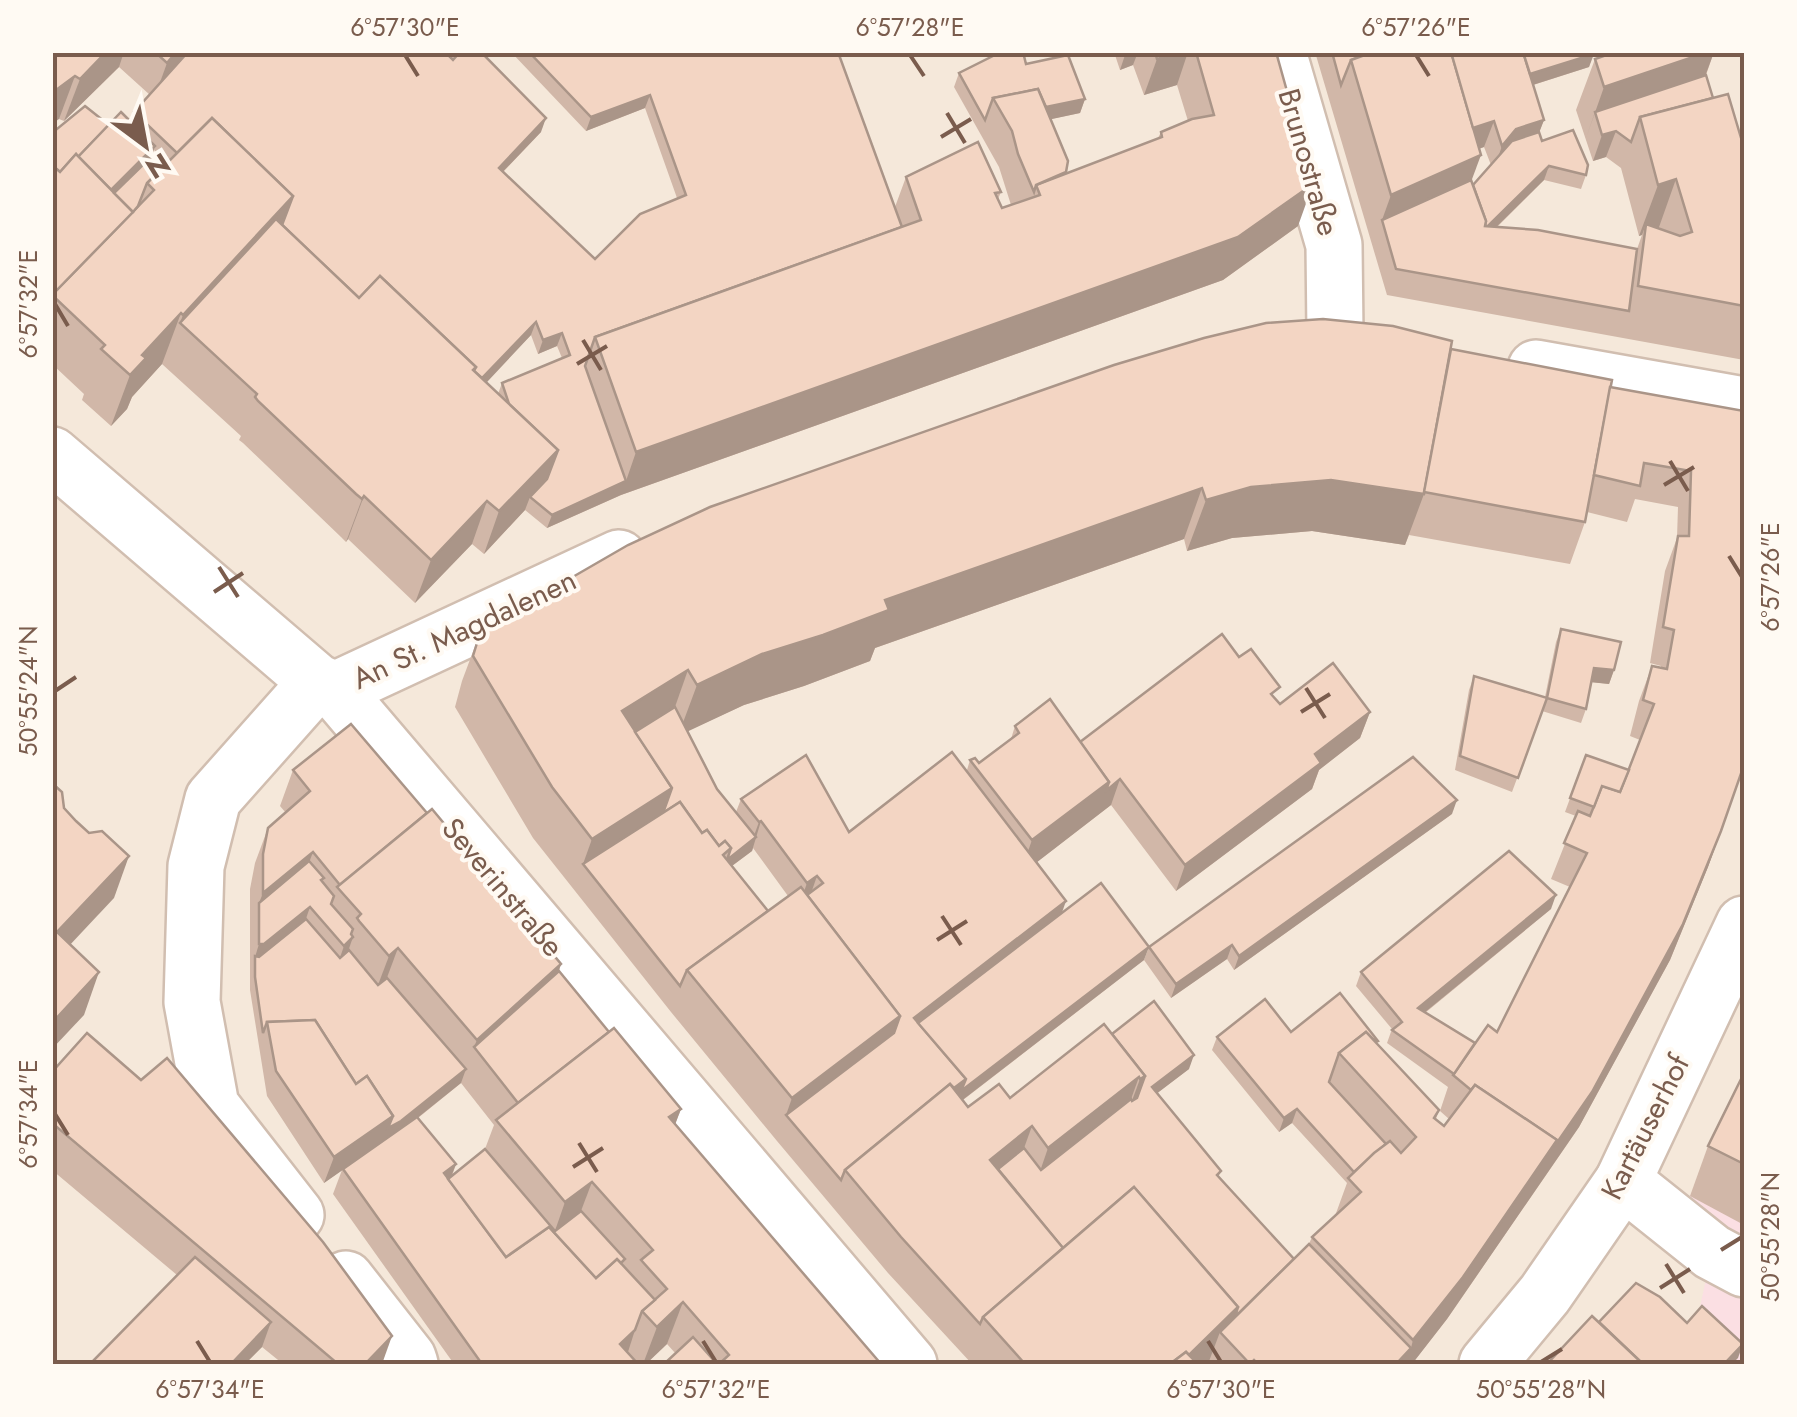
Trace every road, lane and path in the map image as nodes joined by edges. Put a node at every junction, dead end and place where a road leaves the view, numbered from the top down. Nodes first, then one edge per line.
1 (1278, 52) edge
2 (1334, 333) edge
3 (1491, 360) edge
4 (1744, 405) edge
5 (52, 455) edge
6 (670, 534) edge
7 (326, 686) junction
8 (1744, 924) edge
9 (1623, 1181) junction
10 (1744, 1269) edge
11 (410, 1364) edge
12 (909, 1364) edge
13 (1487, 1364) edge

1 - 2 street, Brunostraße
3 - 4 street
5 - 7 street, Severinstraße
6 - 7 street, An St. Magdalenen
7 - 11 street
7 - 12 street, Severinstraße
8 - 9 street, Kartäuserhof
9 - 10 street
9 - 13 street, Kartäuserhof

